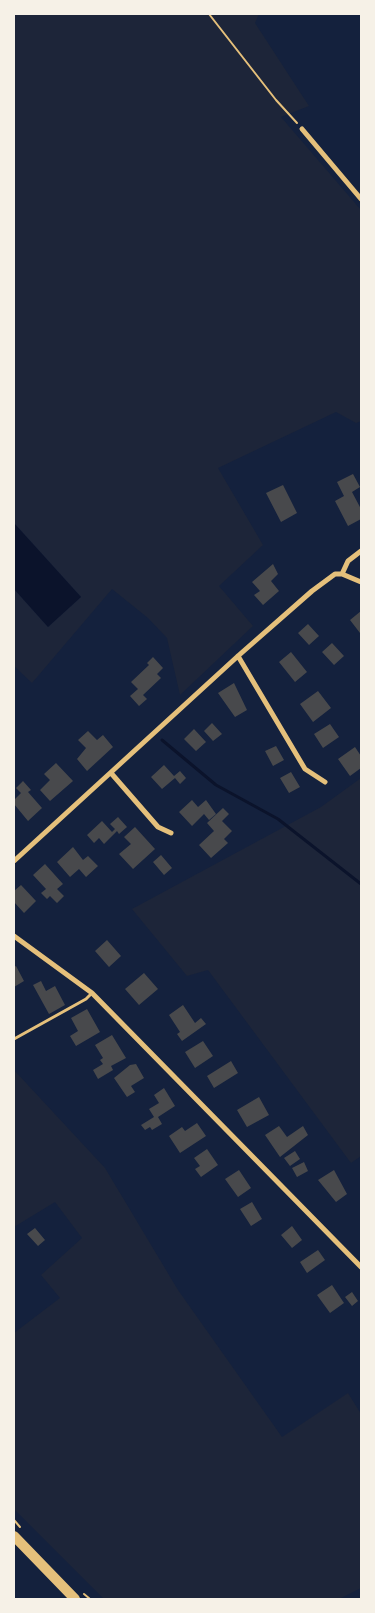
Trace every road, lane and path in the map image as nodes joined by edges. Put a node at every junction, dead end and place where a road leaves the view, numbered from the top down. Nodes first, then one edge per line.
1 (209, 14) edge
2 (302, 129) joint
3 (361, 199) edge
4 (361, 550) edge
5 (342, 574) junction
6 (361, 582) edge
7 (238, 656) junction
8 (111, 773) junction
9 (324, 782) dead end
10 (171, 833) dead end
11 (14, 861) edge
12 (14, 936) edge
13 (92, 993) junction
14 (14, 1039) edge
15 (361, 1267) edge
16 (14, 1536) edge
17 (75, 1599) edge

1 - 2 path
2 - 3 street
4 - 5 street
5 - 6 street
5 - 7 street
7 - 8 street
7 - 9 street
8 - 10 street
8 - 11 street
12 - 13 street
13 - 14 lane
13 - 15 street
16 - 17 main road

